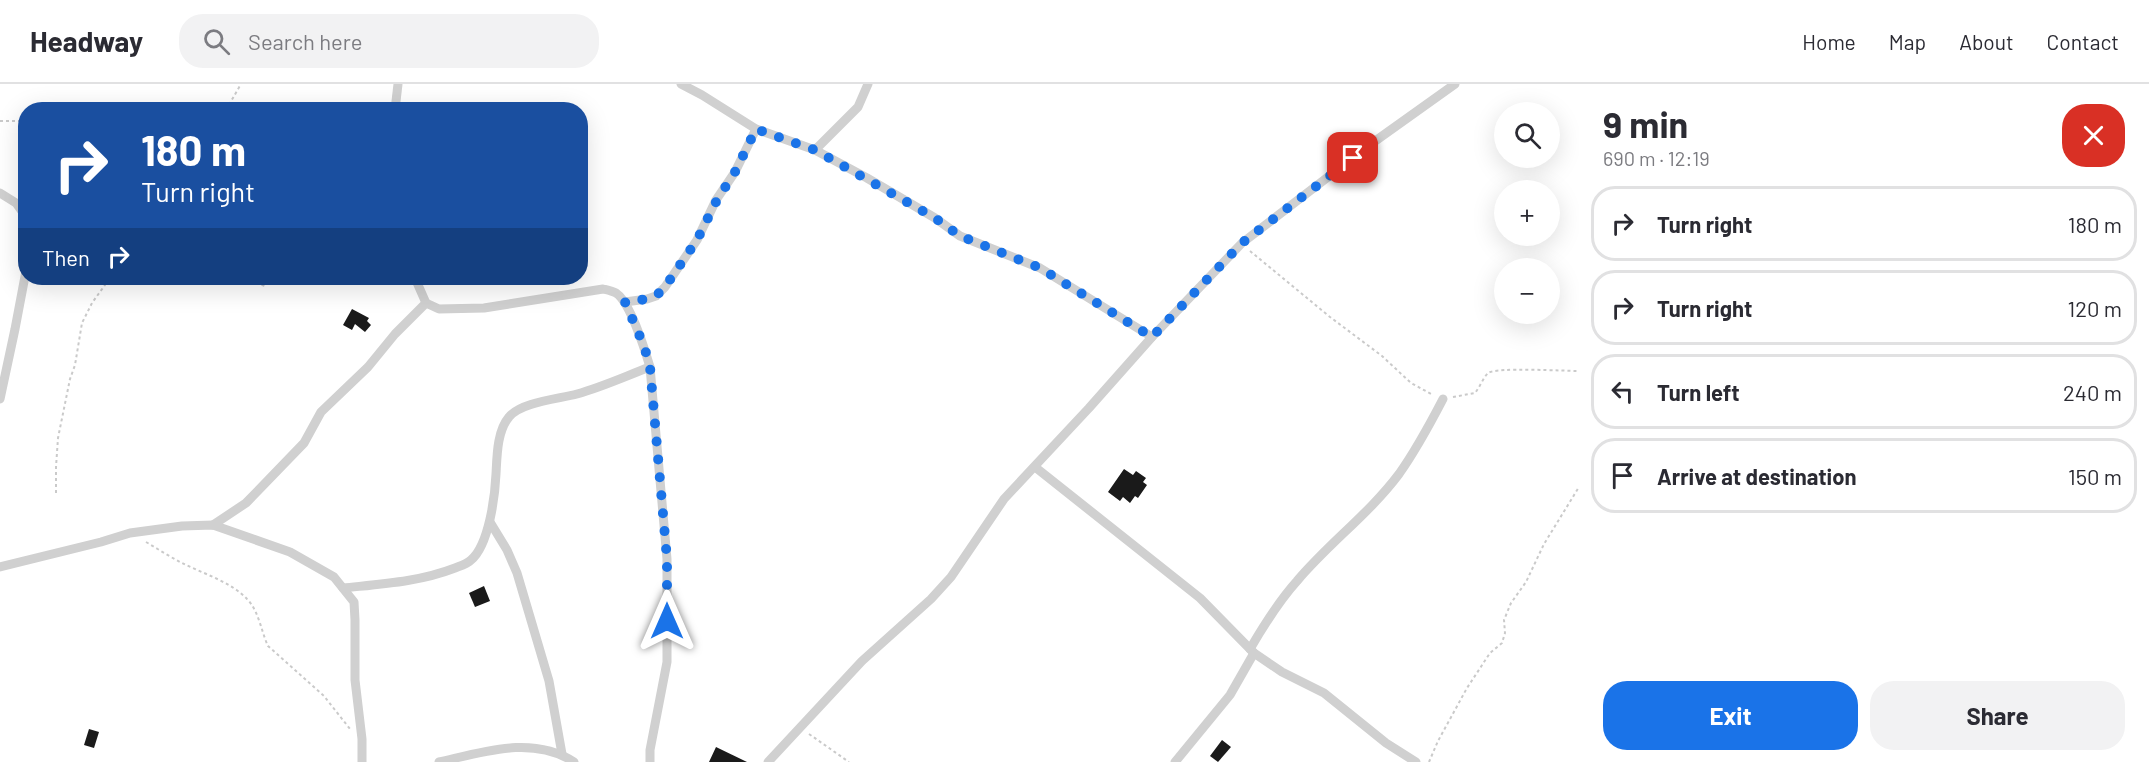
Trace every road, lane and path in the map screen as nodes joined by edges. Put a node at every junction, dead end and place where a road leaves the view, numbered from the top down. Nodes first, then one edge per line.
1 (241, 84) edge
2 (398, 84) edge
3 (681, 84) edge
4 (867, 84) edge
5 (1455, 84) edge
6 (231, 102) edge
7 (396, 102) edge
8 (0, 121) edge
9 (18, 121) edge
10 (756, 129) junction
11 (815, 150) junction
12 (0, 193) edge
13 (18, 206) edge
14 (1242, 243) junction
15 (23, 285) edge
16 (105, 285) edge
17 (263, 285) edge
18 (418, 285) edge
19 (267, 287) dead end
20 (625, 302) junction
21 (426, 303) junction
22 (1152, 337) junction
23 (650, 367) junction
24 (1579, 371) edge
25 (0, 399) edge
26 (1443, 399) junction
27 (1035, 466) junction
28 (1579, 487) edge
29 (56, 493) dead end
30 (490, 522) junction
31 (213, 525) junction
32 (130, 533) junction
33 (0, 567) edge
34 (343, 588) junction
35 (1252, 651) junction
36 (799, 727) junction
37 (362, 739) junction
38 (562, 754) junction
39 (362, 762) edge
40 (439, 762) edge
41 (574, 762) edge
42 (650, 762) edge
43 (768, 762) edge
44 (849, 762) edge
45 (1175, 762) edge
46 (1416, 762) edge
47 (1430, 762) edge

1 - 6 path
2 - 7 street
3 - 10 street
4 - 11 street
5 - 14 street
8 - 9 path
10 - 11 street
10 - 20 street
11 - 22 street
12 - 13 street
14 - 22 street
14 - 26 path
15 - 25 street
16 - 29 path
17 - 19 path
18 - 21 street
20 - 21 street
20 - 23 street
21 - 31 street
22 - 27 street
23 - 30 street
23 - 42 street
24 - 26 path
26 - 35 street
27 - 35 street
27 - 36 street
28 - 47 path
30 - 34 street
30 - 38 street
31 - 32 street
31 - 34 street
32 - 33 street
32 - 37 path
34 - 37 street
35 - 45 street
35 - 46 street
36 - 43 street
36 - 44 path
37 - 39 street
38 - 40 street
38 - 41 street

